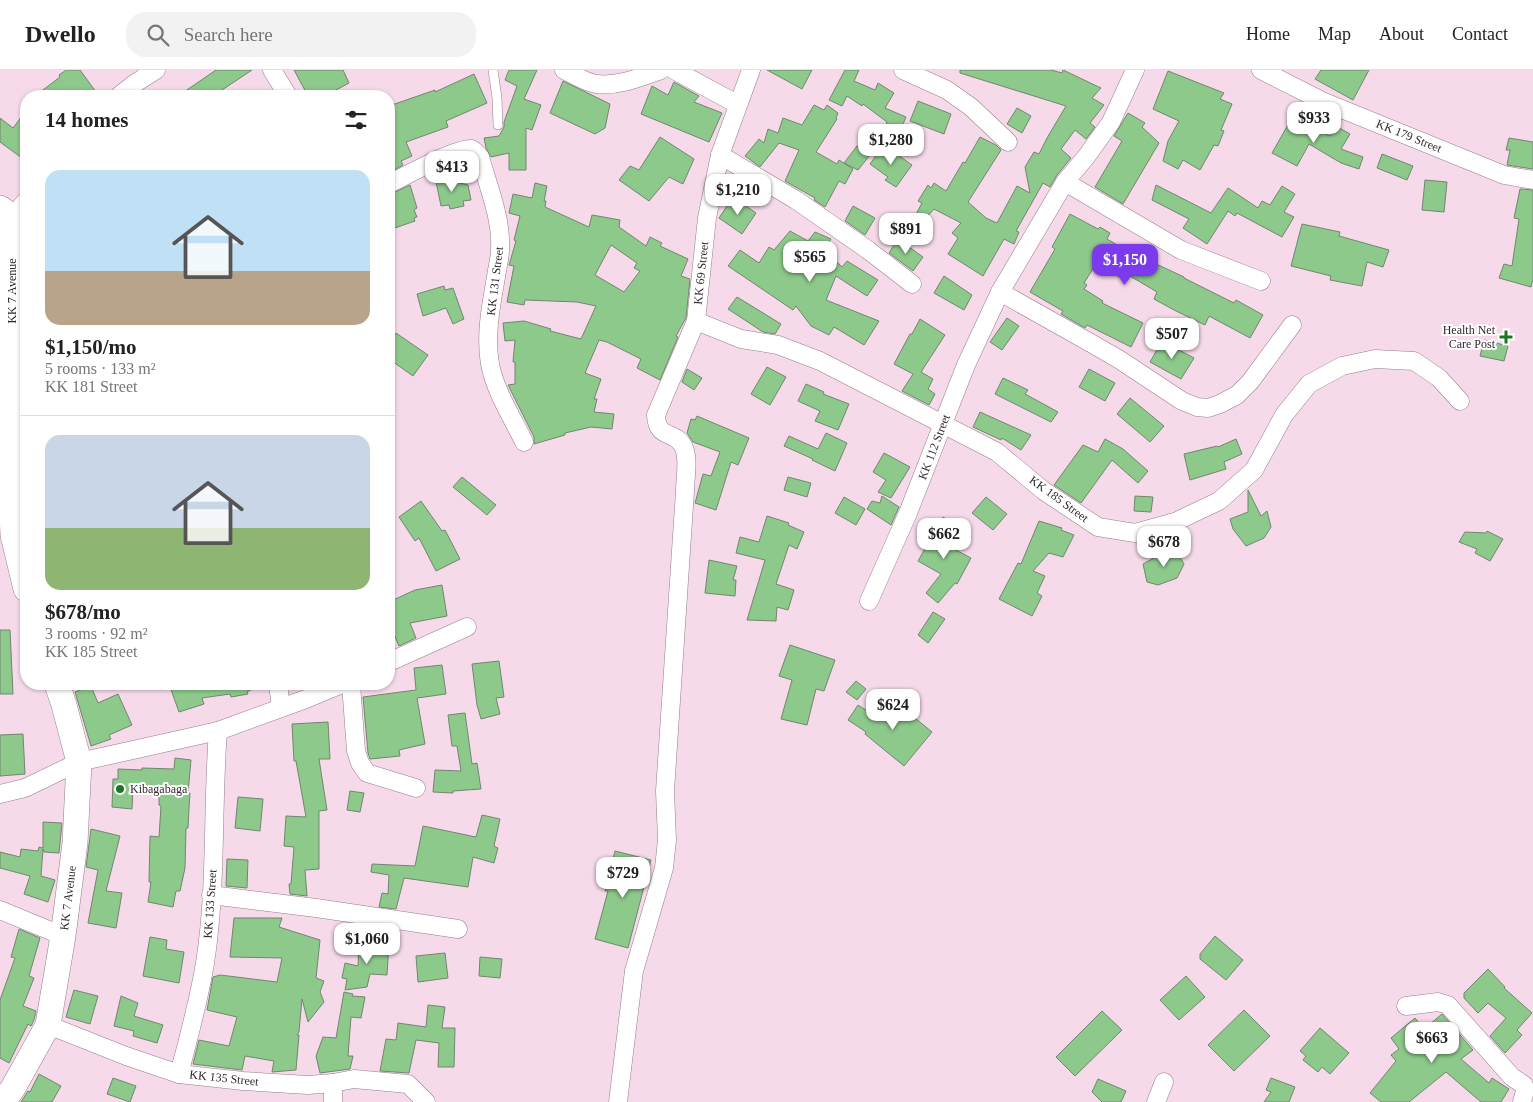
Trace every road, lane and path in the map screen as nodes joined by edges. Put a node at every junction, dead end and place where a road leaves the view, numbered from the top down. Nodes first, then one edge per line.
1 (156, 70) edge
2 (272, 70) edge
3 (493, 70) edge
4 (564, 70) edge
5 (661, 70) edge
6 (674, 70) edge
7 (751, 70) edge
8 (903, 70) edge
9 (1136, 70) edge
10 (1261, 70) edge
11 (126, 90) edge
12 (284, 90) edge
13 (737, 104) junction
14 (498, 125) dead end
15 (1008, 142) dead end
16 (720, 155) junction
17 (1533, 180) edge
18 (395, 181) edge
19 (1065, 182) junction
20 (13, 208) edge
21 (1261, 281) dead end
22 (912, 284) dead end
23 (1000, 292) junction
24 (696, 321) junction
25 (1292, 325) dead end
26 (1460, 401) dead end
27 (943, 425) junction
28 (524, 442) dead end
29 (20, 564) edge
30 (869, 602) dead end
31 (467, 627) dead end
32 (395, 659) edge
33 (59, 690) edge
34 (279, 690) edge
35 (327, 690) edge
36 (351, 690) edge
37 (281, 708) junction
38 (218, 731) junction
39 (79, 762) junction
40 (416, 788) dead end
41 (0, 794) edge
42 (211, 895) junction
43 (0, 910) edge
44 (458, 929) dead end
45 (62, 936) junction
46 (1406, 1006) dead end
47 (48, 1025) junction
48 (179, 1074) junction
49 (1164, 1082) dead end
50 (333, 1083) junction
51 (3, 1102) edge
52 (333, 1102) edge
53 (426, 1102) edge
54 (618, 1102) edge
55 (1156, 1102) edge
56 (1522, 1102) edge

1 - 11 street
2 - 12 street
3 - 14 lane
4 - 5 street
6 - 13 street
7 - 13 street, KK 69 Street
8 - 15 street
9 - 19 street, KK 112 Street
10 - 17 street, KK 179 Street
13 - 16 street, KK 69 Street
16 - 22 street
16 - 24 street, KK 69 Street
18 - 28 street, KK 131 Street
19 - 21 street
19 - 23 street, KK 112 Street
20 - 29 street, KK 7 Avenue
23 - 25 street
23 - 27 street, KK 112 Street
24 - 27 street, KK 185 Street
24 - 54 street, KK 69 Street
26 - 27 street, KK 185 Street
27 - 30 street, KK 112 Street
31 - 32 street
33 - 39 street, KK 7 Avenue
34 - 37 street
35 - 37 street
36 - 40 street
37 - 38 street
38 - 39 street
38 - 42 street, KK 133 Street
39 - 41 street
39 - 45 street, KK 7 Avenue
42 - 44 street
42 - 48 street, KK 133 Street
43 - 45 street
45 - 47 street, KK 7 Avenue
46 - 56 street
47 - 48 street, KK 135 Street
47 - 51 street, KK 7 Avenue
48 - 50 street, KK 135 Street
49 - 55 street
50 - 52 street
50 - 53 street, KK 135 Street

